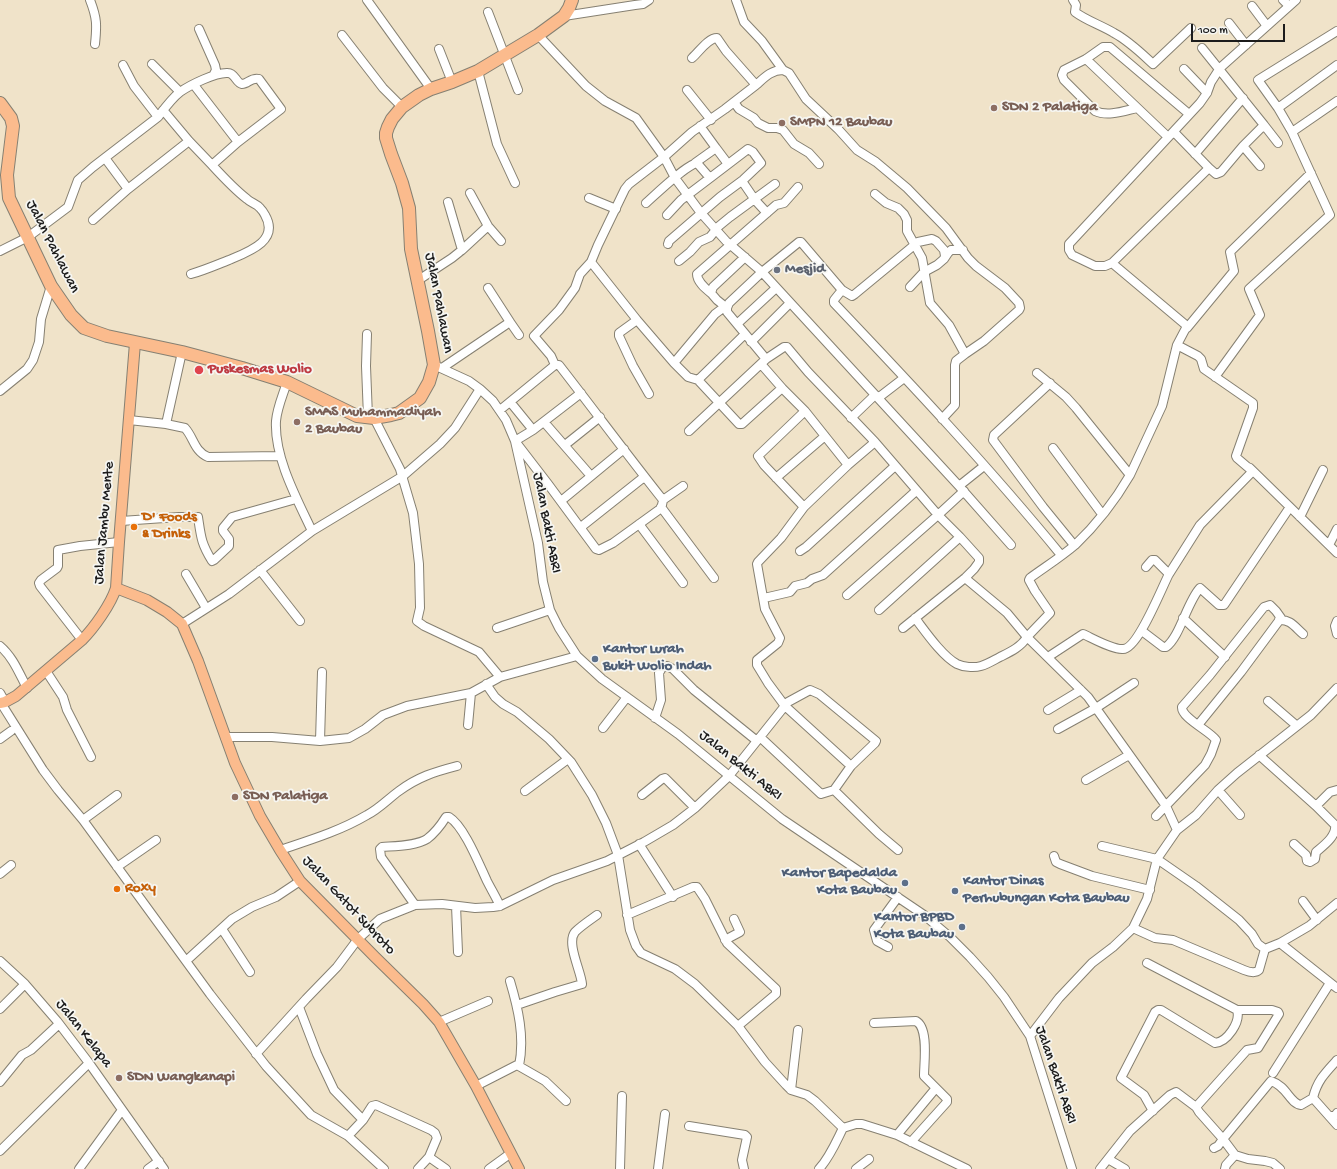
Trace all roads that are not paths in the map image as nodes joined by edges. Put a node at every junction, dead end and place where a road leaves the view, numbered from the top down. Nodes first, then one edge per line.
1 (90, 0) edge
2 (367, 0) edge
3 (572, 0) edge
4 (649, 0) edge
5 (736, 0) edge
6 (1073, 0) edge
7 (1296, 0) edge
8 (1286, 3) edge
9 (1252, 6) dead end
10 (488, 12) dead end
11 (564, 16) junction
12 (1229, 23) dead end
13 (1267, 26) junction
14 (1191, 28) dead end
15 (199, 29) dead end
16 (1337, 31) edge
17 (342, 35) dead end
18 (538, 35) junction
19 (95, 44) dead end
20 (1246, 45) junction
21 (1202, 48) dead end
22 (439, 49) dead end
23 (504, 56) junction
24 (692, 58) dead end
25 (1086, 59) junction
26 (152, 64) dead end
27 (123, 65) dead end
28 (1337, 65) edge
29 (1184, 68) dead end
30 (1220, 68) junction
31 (783, 70) junction
32 (478, 71) junction
33 (214, 74) junction
34 (452, 82) junction
35 (194, 85) junction
36 (756, 85) junction
37 (431, 89) junction
38 (518, 90) dead end
39 (687, 90) dead end
40 (180, 92) junction
41 (1207, 93) junction
42 (1244, 98) junction
43 (1337, 101) edge
44 (734, 102) junction
45 (0, 103) edge
46 (402, 107) junction
47 (1137, 108) junction
48 (1278, 108) junction
49 (163, 110) junction
50 (1189, 114) junction
51 (158, 117) junction
52 (710, 120) junction
53 (1264, 124) junction
54 (700, 126) junction
55 (1292, 132) junction
56 (1171, 134) junction
57 (189, 141) junction
58 (238, 142) junction
59 (1278, 143) dead end
60 (1242, 146) junction
61 (716, 148) junction
62 (1195, 154) junction
63 (664, 157) junction
64 (105, 158) junction
65 (694, 163) junction
66 (728, 164) junction
67 (820, 164) dead end
68 (212, 165) junction
69 (1260, 166) dead end
70 (1209, 168) junction
71 (1311, 173) junction
72 (4, 176) edge
73 (675, 178) junction
74 (710, 178) junction
75 (742, 182) junction
76 (515, 183) dead end
77 (775, 184) dead end
78 (798, 188) dead end
79 (128, 190) junction
80 (470, 193) dead end
81 (875, 194) dead end
82 (687, 195) junction
83 (589, 198) dead end
84 (755, 200) junction
85 (448, 202) dead end
86 (646, 203) dead end
87 (616, 209) junction
88 (701, 213) junction
89 (768, 213) junction
90 (667, 215) dead end
91 (93, 220) dead end
92 (488, 226) junction
93 (717, 230) junction
94 (28, 237) junction
95 (502, 241) dead end
96 (668, 244) dead end
97 (730, 245) junction
98 (914, 245) junction
99 (462, 250) junction
100 (962, 250) junction
101 (0, 251) edge
102 (745, 257) junction
103 (944, 259) junction
104 (679, 261) dead end
105 (591, 262) junction
106 (1112, 263) junction
107 (762, 272) junction
108 (924, 272) junction
109 (192, 274) dead end
110 (417, 281) junction
111 (51, 286) junction
112 (910, 287) dead end
113 (488, 288) dead end
114 (776, 288) junction
115 (842, 290) junction
116 (712, 294) junction
117 (790, 303) junction
118 (727, 308) junction
119 (637, 320) junction
120 (510, 322) junction
121 (737, 324) junction
122 (1187, 328) junction
123 (367, 334) dead end
124 (745, 334) junction
125 (519, 335) dead end
126 (751, 342) junction
127 (135, 343) junction
128 (1177, 345) junction
129 (182, 352) junction
130 (965, 354) junction
131 (763, 362) junction
132 (674, 364) junction
133 (555, 365) junction
134 (438, 366) junction
135 (1037, 373) dead end
136 (1215, 376) junction
137 (904, 378) junction
138 (698, 380) junction
139 (287, 382) junction
140 (1050, 383) junction
141 (782, 388) junction
142 (480, 389) junction
143 (0, 391) edge
144 (581, 393) junction
145 (649, 394) dead end
146 (877, 396) junction
147 (511, 402) junction
148 (720, 403) junction
149 (500, 410) junction
150 (805, 411) junction
151 (371, 417) junction
152 (600, 417) junction
153 (852, 418) junction
154 (942, 419) junction
155 (129, 420) junction
156 (544, 422) junction
157 (166, 424) junction
158 (532, 430) junction
159 (689, 431) dead end
160 (825, 436) junction
161 (515, 442) junction
162 (875, 442) junction
163 (565, 445) junction
164 (1053, 448) dead end
165 (624, 449) junction
166 (280, 456) junction
167 (848, 465) junction
168 (895, 466) junction
169 (984, 466) junction
170 (1250, 468) junction
171 (1323, 470) dead end
172 (1130, 475) junction
173 (402, 476) junction
174 (591, 476) junction
175 (644, 476) junction
176 (776, 478) junction
177 (683, 486) dead end
178 (961, 488) junction
179 (916, 491) junction
180 (296, 499) junction
181 (561, 501) junction
182 (662, 504) junction
183 (804, 507) junction
184 (1290, 507) junction
185 (1102, 514) junction
186 (938, 515) junction
187 (1300, 517) junction
188 (121, 521) junction
189 (639, 524) junction
190 (581, 527) junction
191 (1337, 529) edge
192 (312, 531) junction
193 (960, 537) junction
194 (119, 542) junction
195 (1012, 544) dead end
196 (1074, 545) junction
197 (1329, 545) junction
198 (800, 551) dead end
199 (1337, 553) edge
200 (1061, 554) junction
201 (1146, 567) dead end
202 (260, 570) junction
203 (186, 574) dead end
204 (1169, 574) junction
205 (714, 578) dead end
206 (965, 578) junction
207 (683, 583) dead end
208 (116, 588) junction
209 (847, 595) dead end
210 (764, 598) junction
211 (206, 608) junction
212 (550, 610) junction
213 (879, 610) dead end
214 (915, 618) junction
215 (1183, 618) junction
216 (1279, 620) junction
217 (300, 621) dead end
218 (1337, 621) edge
219 (182, 624) junction
220 (497, 628) dead end
221 (902, 628) dead end
222 (1142, 631) junction
223 (1303, 634) dead end
224 (1337, 634) edge
225 (1027, 637) junction
226 (82, 640) junction
227 (0, 646) edge
228 (577, 656) junction
229 (1225, 657) junction
230 (1048, 658) junction
231 (46, 672) junction
232 (322, 672) dead end
233 (500, 677) junction
234 (1134, 683) dead end
235 (486, 684) junction
236 (27, 688) junction
237 (1337, 688) edge
238 (1081, 690) junction
239 (0, 693) edge
240 (471, 693) junction
241 (627, 697) junction
242 (1268, 701) dead end
243 (2, 703) edge
244 (785, 706) junction
245 (1096, 708) junction
246 (1048, 710) dead end
247 (655, 718) junction
248 (468, 725) dead end
249 (1198, 725) junction
250 (1297, 726) junction
251 (603, 728) dead end
252 (1058, 729) dead end
253 (11, 731) dead end
254 (225, 737) junction
255 (0, 739) edge
256 (758, 739) junction
257 (320, 741) junction
258 (1129, 755) junction
259 (1259, 755) junction
260 (91, 757) dead end
261 (568, 759) junction
262 (457, 766) dead end
263 (851, 766) junction
264 (729, 776) junction
265 (1086, 780) dead end
266 (834, 790) junction
267 (1218, 790) junction
268 (1337, 790) edge
269 (525, 791) dead end
270 (117, 795) dead end
271 (642, 795) dead end
272 (1166, 806) junction
273 (1316, 806) junction
274 (695, 808) junction
275 (1240, 815) dead end
276 (1156, 816) dead end
277 (83, 820) junction
278 (1177, 830) junction
279 (1336, 836) edge
280 (156, 840) dead end
281 (639, 844) junction
282 (1294, 844) dead end
283 (1102, 846) dead end
284 (280, 850) junction
285 (898, 850) dead end
286 (618, 855) junction
287 (1054, 856) dead end
288 (1158, 859) junction
289 (11, 865) dead end
290 (117, 867) junction
291 (0, 874) edge
292 (300, 881) junction
293 (1150, 890) junction
294 (673, 897) junction
295 (898, 897) junction
296 (1303, 900) dead end
297 (1337, 902) edge
298 (415, 906) junction
299 (456, 906) junction
300 (500, 906) junction
301 (597, 914) dead end
302 (627, 915) junction
303 (734, 919) dead end
304 (1317, 920) junction
305 (1133, 928) junction
306 (222, 929) junction
307 (358, 940) junction
308 (725, 940) junction
309 (1280, 943) junction
310 (888, 947) dead end
311 (1264, 949) junction
312 (458, 952) dead end
313 (0, 961) edge
314 (186, 961) junction
315 (1147, 963) dead end
316 (250, 972) dead end
317 (510, 981) dead end
318 (25, 984) junction
319 (1334, 986) edge
320 (488, 1001) dead end
321 (517, 1005) junction
322 (299, 1007) junction
323 (0, 1009) edge
324 (1237, 1010) junction
325 (439, 1022) junction
326 (874, 1022) dead end
327 (59, 1024) junction
328 (738, 1026) junction
329 (798, 1030) dead end
330 (1030, 1036) junction
331 (256, 1054) junction
332 (1337, 1060) edge
333 (89, 1063) junction
334 (519, 1066) junction
335 (1273, 1073) dead end
336 (0, 1082) edge
337 (476, 1086) junction
338 (936, 1088) junction
339 (791, 1090) junction
340 (622, 1096) dead end
341 (1313, 1098) junction
342 (566, 1101) dead end
343 (1196, 1107) junction
344 (122, 1110) junction
345 (1153, 1111) junction
346 (665, 1114) dead end
347 (1333, 1115) edge
348 (363, 1120) junction
349 (1337, 1125) edge
350 (689, 1126) dead end
351 (843, 1128) junction
352 (897, 1135) junction
353 (348, 1136) junction
354 (1223, 1139) junction
355 (911, 1142) junction
356 (1214, 1148) dead end
357 (0, 1151) edge
358 (511, 1153) junction
359 (1236, 1155) junction
360 (429, 1157) junction
361 (869, 1159) dead end
362 (1108, 1159) junction
363 (159, 1161) junction
364 (826, 1166) edge
365 (79, 1169) edge
366 (148, 1169) edge
367 (164, 1169) edge
368 (384, 1169) edge
369 (418, 1169) edge
370 (446, 1169) edge
371 (489, 1169) edge
372 (519, 1169) edge
373 (620, 1169) edge
374 (658, 1169) edge
375 (744, 1169) edge
376 (819, 1169) edge
377 (856, 1169) edge
378 (967, 1169) edge
379 (1072, 1169) edge
380 (1100, 1169) edge
381 (1125, 1169) edge
382 (1225, 1169) edge
383 (1280, 1169) edge

1 - 19 street
2 - 37 street
3 - 11 highway, Jalan Pahlawan
4 - 11 street
5 - 31 street
6 - 14 street
7 - 8 street
8 - 13 street
9 - 13 street
10 - 23 street
11 - 18 highway, Jalan Pahlawan
12 - 20 street
13 - 20 street
15 - 33 street
16 - 48 street
17 - 46 street
18 - 23 highway, Jalan Pahlawan
18 - 63 street
20 - 30 street
21 - 30 street
22 - 34 street
23 - 32 highway, Jalan Pahlawan
23 - 38 street
24 - 36 street
25 - 47 street
25 - 47 street
25 - 50 street
26 - 40 street
27 - 51 street
28 - 48 street
29 - 41 street
30 - 41 street
30 - 42 street
31 - 36 street
31 - 100 street
32 - 34 highway, Jalan Pahlawan
32 - 76 street
33 - 35 street
33 - 58 street
34 - 37 highway, Jalan Pahlawan
35 - 40 street
35 - 58 street
36 - 44 street
37 - 46 highway, Jalan Pahlawan
39 - 52 street
40 - 49 street
41 - 50 street
42 - 53 street
42 - 62 street
43 - 55 street
44 - 52 street
44 - 67 street
45 - 72 highway, Jalan Pahlawan
46 - 110 highway, Jalan Pahlawan
47 - 56 street
48 - 55 street
49 - 51 street
49 - 57 street
50 - 56 street
51 - 64 street
52 - 54 street
53 - 59 street
53 - 60 street
54 - 61 street
54 - 63 street
55 - 71 street
56 - 62 street
56 - 106 street
57 - 68 street
57 - 79 street
58 - 68 street
60 - 69 street
60 - 70 street
61 - 65 street
61 - 66 street
62 - 70 street
63 - 73 street
63 - 87 street
64 - 79 street
64 - 94 street
65 - 73 street
65 - 74 street
66 - 74 street
66 - 75 street
68 - 109 street
70 - 106 street
71 - 122 street
71 - 136 street
72 - 94 highway, Jalan Pahlawan
73 - 82 street
73 - 86 street
74 - 82 street
75 - 84 street
75 - 88 street
77 - 84 street
78 - 89 street
79 - 91 street
80 - 92 street
81 - 98 street
82 - 88 street
82 - 90 street
83 - 87 street
84 - 89 street
84 - 93 street
85 - 99 street
87 - 105 street
88 - 93 street
88 - 96 street
89 - 97 street
92 - 95 street
92 - 99 street
93 - 97 street
93 - 104 street
94 - 101 street
94 - 111 highway, Jalan Pahlawan
97 - 102 street
97 - 116 street
98 - 103 street
98 - 108 street
98 - 115 street
99 - 110 street
100 - 103 street
100 - 130 street
102 - 107 street
102 - 116 street
103 - 108 street
105 - 119 street
105 - 133 street
106 - 122 street
107 - 114 street
107 - 115 street
107 - 118 street
108 - 112 street
108 - 130 street
110 - 134 highway, Jalan Pahlawan
111 - 127 highway, Jalan Pahlawan
111 - 143 street
113 - 120 street
114 - 117 street
114 - 121 street
115 - 137 street
116 - 118 street
117 - 126 street
117 - 146 street
118 - 121 street
118 - 132 street
119 - 132 street
119 - 145 street
120 - 125 street
120 - 134 street
121 - 124 street
122 - 128 street
123 - 151 street
124 - 126 street
124 - 138 street
126 - 131 street
127 - 129 highway, Jalan Pahlawan
127 - 155 main road, Jalan Jambu Mente
128 - 136 street
128 - 172 street
129 - 139 highway, Jalan Pahlawan
129 - 157 street
130 - 154 street
131 - 141 street
131 - 148 street
131 - 153 street
132 - 138 street
133 - 144 street
133 - 147 street
134 - 142 street, Jalan Bakti ABRI
134 - 151 highway, Jalan Pahlawan
135 - 140 street
136 - 170 street
137 - 146 street
137 - 154 street
138 - 148 street
139 - 151 highway, Jalan Pahlawan
139 - 166 street
140 - 172 street
140 - 196 street
141 - 148 street
141 - 150 street
142 - 149 street, Jalan Bakti ABRI
142 - 173 street
144 - 152 street
144 - 156 street
146 - 153 street
146 - 178 street
147 - 149 street
147 - 158 street
148 - 159 street
149 - 161 street, Jalan Bakti ABRI
150 - 160 street
150 - 176 street
151 - 173 street
152 - 163 street
152 - 165 street
153 - 162 street
154 - 169 street
155 - 157 street
155 - 188 main road, Jalan Jambu Mente
156 - 158 street
156 - 163 street
157 - 166 street
158 - 161 street
160 - 167 street
160 - 176 street
161 - 181 street
161 - 212 street, Jalan Bakti ABRI
162 - 167 street
162 - 168 street
163 - 174 street
164 - 185 street
165 - 174 street
165 - 175 street
166 - 180 street
167 - 183 street
168 - 179 street
168 - 198 street
169 - 178 street
169 - 200 street
170 - 184 street
170 - 204 street
171 - 187 street
172 - 185 street
173 - 192 street
173 - 233 street
174 - 181 street
175 - 182 street
175 - 190 street
176 - 183 street
177 - 182 street
178 - 186 street
178 - 195 street
179 - 186 street
179 - 210 street
180 - 188 street
180 - 192 street
181 - 190 street
182 - 189 street
182 - 205 street
183 - 210 street
184 - 187 street
184 - 215 street
185 - 196 street
186 - 193 street
186 - 209 street
187 - 197 street
188 - 194 main road, Jalan Jambu Mente
189 - 190 street
189 - 207 street
191 - 197 street
192 - 202 street
193 - 206 street
193 - 213 street
194 - 208 main road, Jalan Jambu Mente
194 - 226 street
196 - 200 street
197 - 199 street
200 - 225 street
201 - 204 street
202 - 211 street
202 - 217 street
203 - 211 street
204 - 222 street
206 - 214 street
206 - 225 street
208 - 219 main road, Jalan Gatot Subroto
208 - 226 main road, Jalan Jambu Mente
210 - 244 street
211 - 219 street
212 - 220 street
212 - 228 street, Jalan Bakti ABRI
214 - 221 street
214 - 225 street
215 - 222 street
215 - 229 street
216 - 223 street
216 - 229 street
216 - 249 street
218 - 224 street
219 - 254 main road, Jalan Gatot Subroto
222 - 230 street
225 - 230 street
226 - 231 main road, Jalan Jambu Mente
227 - 236 street
228 - 233 street
228 - 241 street, Jalan Bakti ABRI
229 - 249 street
230 - 238 street
231 - 236 main road, Jalan Jambu Mente
231 - 260 street
232 - 257 street
233 - 235 street
234 - 245 street
235 - 240 street
235 - 261 street
236 - 243 main road, Jalan Jambu Mente
237 - 250 street
238 - 245 street
238 - 246 street
239 - 243 street
240 - 248 street
240 - 257 street
241 - 247 street, Jalan Bakti ABRI
241 - 251 street
242 - 250 street
243 - 277 street
244 - 256 street
244 - 263 street
244 - 263 street
245 - 252 street
245 - 258 street
247 - 256 street
247 - 264 street, Jalan Bakti ABRI
249 - 272 street
250 - 259 street
253 - 255 street
254 - 257 street
254 - 284 main road, Jalan Gatot Subroto
256 - 264 street
256 - 266 street
258 - 265 street
258 - 272 street
259 - 267 street
259 - 273 street
261 - 269 street
261 - 286 street
262 - 284 street
263 - 266 street
264 - 274 street
264 - 295 street, Jalan Bakti ABRI
266 - 285 street
267 - 275 street
267 - 278 street
268 - 273 street
270 - 277 street
271 - 274 street
272 - 276 street
272 - 278 street
273 - 279 street
274 - 281 street
277 - 290 street
278 - 288 street
279 - 282 street
280 - 290 street
281 - 286 street
281 - 294 street
283 - 288 street
284 - 292 main road, Jalan Gatot Subroto
286 - 300 street
286 - 302 street
287 - 293 street
288 - 293 street
288 - 311 street
289 - 291 street
290 - 314 street
292 - 306 street
292 - 307 main road, Jalan Gatot Subroto
293 - 305 street
294 - 302 street
294 - 308 street
295 - 310 street
295 - 330 street, Jalan Bakti ABRI
296 - 304 street
297 - 304 street
298 - 299 street
298 - 300 street
298 - 307 street
299 - 300 street
299 - 312 street
301 - 321 street
302 - 328 street
303 - 308 street
304 - 309 street
305 - 311 street
305 - 330 street
306 - 314 street
306 - 316 street
307 - 322 street
307 - 325 main road, Jalan Gatot Subroto
308 - 328 street
309 - 311 street
309 - 319 street
313 - 318 street, Jalan Kelapa
314 - 331 street
315 - 324 street
317 - 321 street
318 - 323 street
318 - 327 street, Jalan Kelapa
319 - 335 street
320 - 325 street
321 - 334 street
322 - 331 street
322 - 348 street
324 - 343 street
324 - 345 street
325 - 337 main road, Jalan Gatot Subroto
326 - 338 street
327 - 333 street, Jalan Kelapa
327 - 336 street
328 - 339 street
329 - 339 street
330 - 379 street, Jalan Bakti ABRI
331 - 353 street
332 - 341 street
333 - 344 street, Jalan Kelapa
333 - 357 street
334 - 337 street
334 - 342 street
337 - 358 main road, Jalan Gatot Subroto
338 - 352 street
338 - 355 street
339 - 351 street
340 - 373 street
341 - 347 street
341 - 354 street
343 - 345 street
343 - 354 street
344 - 363 street, Jalan Kelapa
344 - 365 street
345 - 362 street
346 - 374 street
347 - 349 street
348 - 353 street
348 - 360 street
350 - 375 street
351 - 352 street
351 - 364 street
352 - 355 street
353 - 368 street
354 - 356 street
354 - 359 street
355 - 378 street
358 - 371 street
358 - 372 main road, Jalan Gatot Subroto
359 - 382 street
359 - 383 street
360 - 369 street
360 - 370 street
361 - 377 street
362 - 380 street
362 - 381 street
363 - 366 street
363 - 367 street, Jalan Kelapa
364 - 376 street

